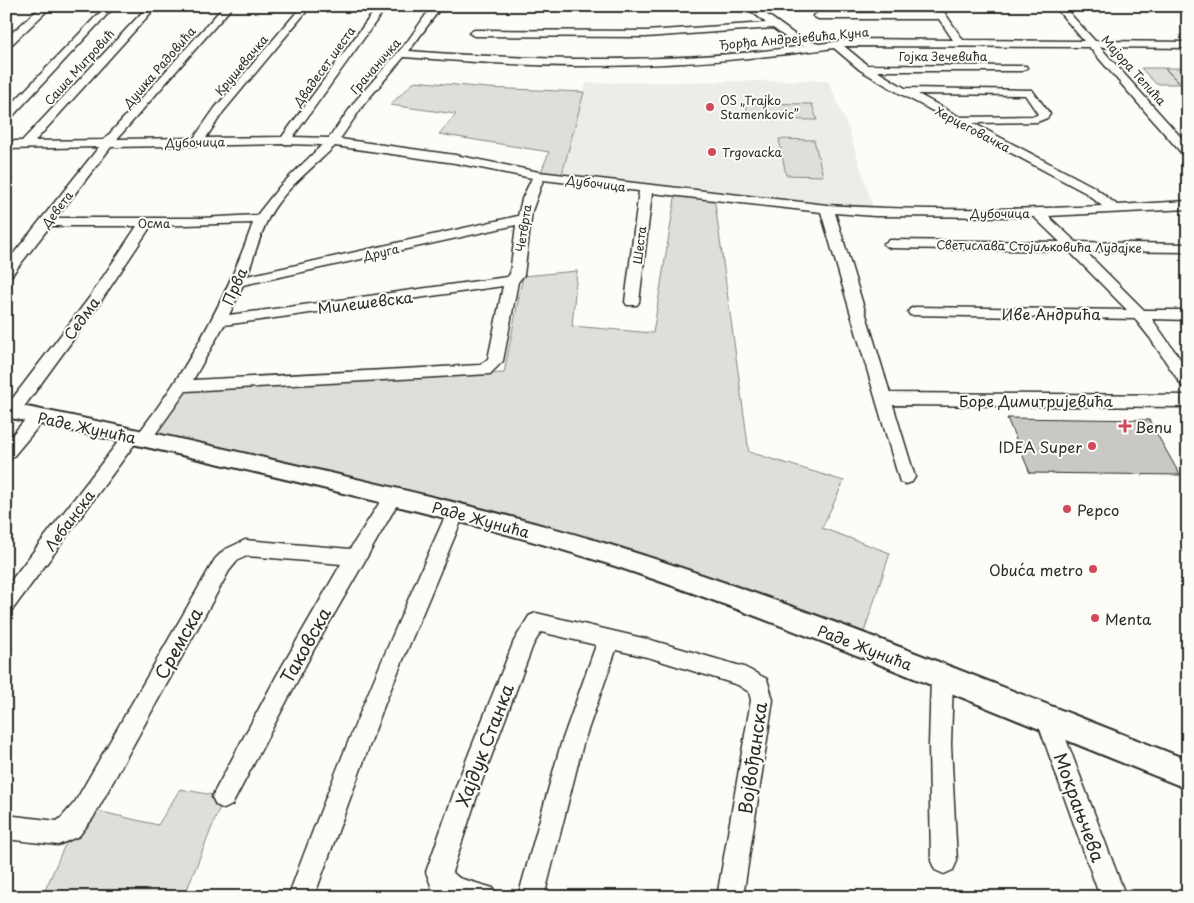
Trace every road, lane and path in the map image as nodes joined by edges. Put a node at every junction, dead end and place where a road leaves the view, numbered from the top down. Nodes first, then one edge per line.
1 (48, 6) edge
2 (111, 6) edge
3 (153, 6) edge
4 (229, 6) edge
5 (306, 6) edge
6 (383, 6) edge
7 (437, 6) edge
8 (749, 6) edge
9 (935, 6) edge
10 (1058, 6) edge
11 (818, 16) dead end
12 (941, 16) junction
13 (765, 18) junction
14 (777, 25) junction
15 (1081, 32) junction
16 (797, 41) junction
17 (959, 42) junction
18 (6, 44) edge
19 (835, 44) junction
20 (1066, 44) junction
21 (1092, 44) junction
22 (1119, 44) junction
23 (1188, 45) edge
24 (819, 46) junction
25 (704, 48) dead end
26 (472, 49) dead end
27 (521, 50) dead end
28 (402, 54) junction
29 (1104, 58) junction
30 (864, 68) junction
31 (1022, 68) dead end
32 (903, 91) junction
33 (6, 116) edge
34 (955, 120) junction
35 (285, 140) junction
36 (197, 142) junction
37 (332, 142) junction
38 (108, 144) junction
39 (6, 145) edge
40 (25, 145) junction
41 (1188, 152) edge
42 (539, 176) junction
43 (646, 189) junction
44 (1188, 205) edge
45 (827, 209) junction
46 (1114, 209) junction
47 (1037, 213) junction
48 (260, 219) junction
49 (524, 219) junction
50 (46, 222) junction
51 (146, 223) junction
52 (890, 244) dead end
53 (1072, 246) junction
54 (1188, 248) edge
55 (6, 273) edge
56 (511, 281) junction
57 (237, 282) junction
58 (632, 302) dead end
59 (915, 312) dead end
60 (1138, 313) junction
61 (1188, 315) edge
62 (218, 321) junction
63 (1188, 382) edge
64 (182, 386) junction
65 (884, 399) junction
66 (1188, 401) edge
67 (9, 410) edge
68 (37, 417) junction
69 (137, 438) junction
70 (6, 454) edge
71 (906, 477) dead end
72 (393, 496) junction
73 (456, 512) junction
74 (354, 557) junction
75 (6, 603) edge
76 (536, 622) joint
77 (609, 640) junction
78 (942, 676) junction
79 (1047, 718) junction
80 (1188, 775) edge
81 (224, 797) dead end
82 (6, 827) edge
83 (944, 861) dead end
84 (301, 897) edge
85 (484, 897) edge
86 (532, 897) edge
87 (730, 897) edge
88 (1113, 897) edge

1 - 18 street
2 - 33 street
3 - 40 street, Саша Митровић
4 - 38 street, Душка Радовића
5 - 36 street, Крушевачка
6 - 35 street, Двадесет шеста
7 - 28 street, Грачаничка
8 - 13 street
9 - 12 street
10 - 15 street, Мајора Тепића
11 - 12 street
12 - 17 street
13 - 14 street
13 - 14 street
14 - 16 street
15 - 20 street
15 - 21 street, Мајора Тепића
15 - 22 street
16 - 24 street
16 - 25 street
17 - 19 street, Ђорђа Андрејевића Куна
17 - 20 street, Ђорђа Андрејевића Куна
19 - 24 street, Ђорђа Андрејевића Куна
19 - 30 street, Херцеговачка
20 - 21 street, Ђорђа Андрејевића Куна
20 - 29 street
21 - 22 street, Ђорђа Андрејевића Куна
21 - 29 street, Мајора Тепића
22 - 23 street, Ђорђа Андрејевића Куна
22 - 29 street
24 - 28 street, Ђорђа Андрејевића Куна
26 - 27 street
28 - 37 street, Грачаничка
29 - 41 street, Мајора Тепића
30 - 31 street, Гојка Зечевића
30 - 32 street, Херцеговачка
32 - 34 street, Херцеговачка
32 - 34 street
34 - 46 street, Херцеговачка
35 - 36 street, Дубочица
35 - 37 street, Дубочица
36 - 38 street, Дубочица
37 - 42 street, Дубочица
37 - 48 street, Прва
38 - 40 street, Дубочица
38 - 50 street, Девета
39 - 40 street, Дубочица
42 - 43 street, Дубочица
42 - 49 street, Четврта
43 - 45 street, Дубочица
43 - 58 street, Шеста
44 - 46 street, Дубочица
45 - 47 street, Дубочица
45 - 65 street
46 - 47 street, Дубочица
47 - 53 street
48 - 51 street, Осма
48 - 57 street, Прва
49 - 56 street, Четврта
49 - 57 street, Друга
50 - 51 street, Осма
50 - 55 street, Девета
51 - 67 street, Седма
52 - 53 street, Светислава Стојиљковића Лудајке
53 - 54 street, Светислава Стојиљковића Лудајке
53 - 60 street
56 - 62 street, Милешевска
56 - 64 street, Четврта
57 - 62 street, Прва
59 - 60 street, Иве Андрића
60 - 61 street, Иве Андрића
60 - 63 street
62 - 64 street, Прва
64 - 69 street, Прва
65 - 66 street, Боре Димитријевића
65 - 71 street
67 - 68 main road, Раде Жунића
68 - 69 main road, Раде Жунића
68 - 70 street
69 - 72 main road, Раде Жунића
69 - 75 street, Лебанска
72 - 73 main road, Раде Жунића
72 - 74 street, Таковска
73 - 78 main road, Раде Жунића
73 - 84 street
74 - 81 street, Таковска
74 - 82 street, Сремска
76 - 77 street, Војвођанска
76 - 85 street, Хајдук Станка
77 - 86 street
77 - 87 street, Војвођанска
78 - 79 main road, Раде Жунића
78 - 83 street
79 - 80 main road, Раде Жунића
79 - 88 street, Мокрањчева

